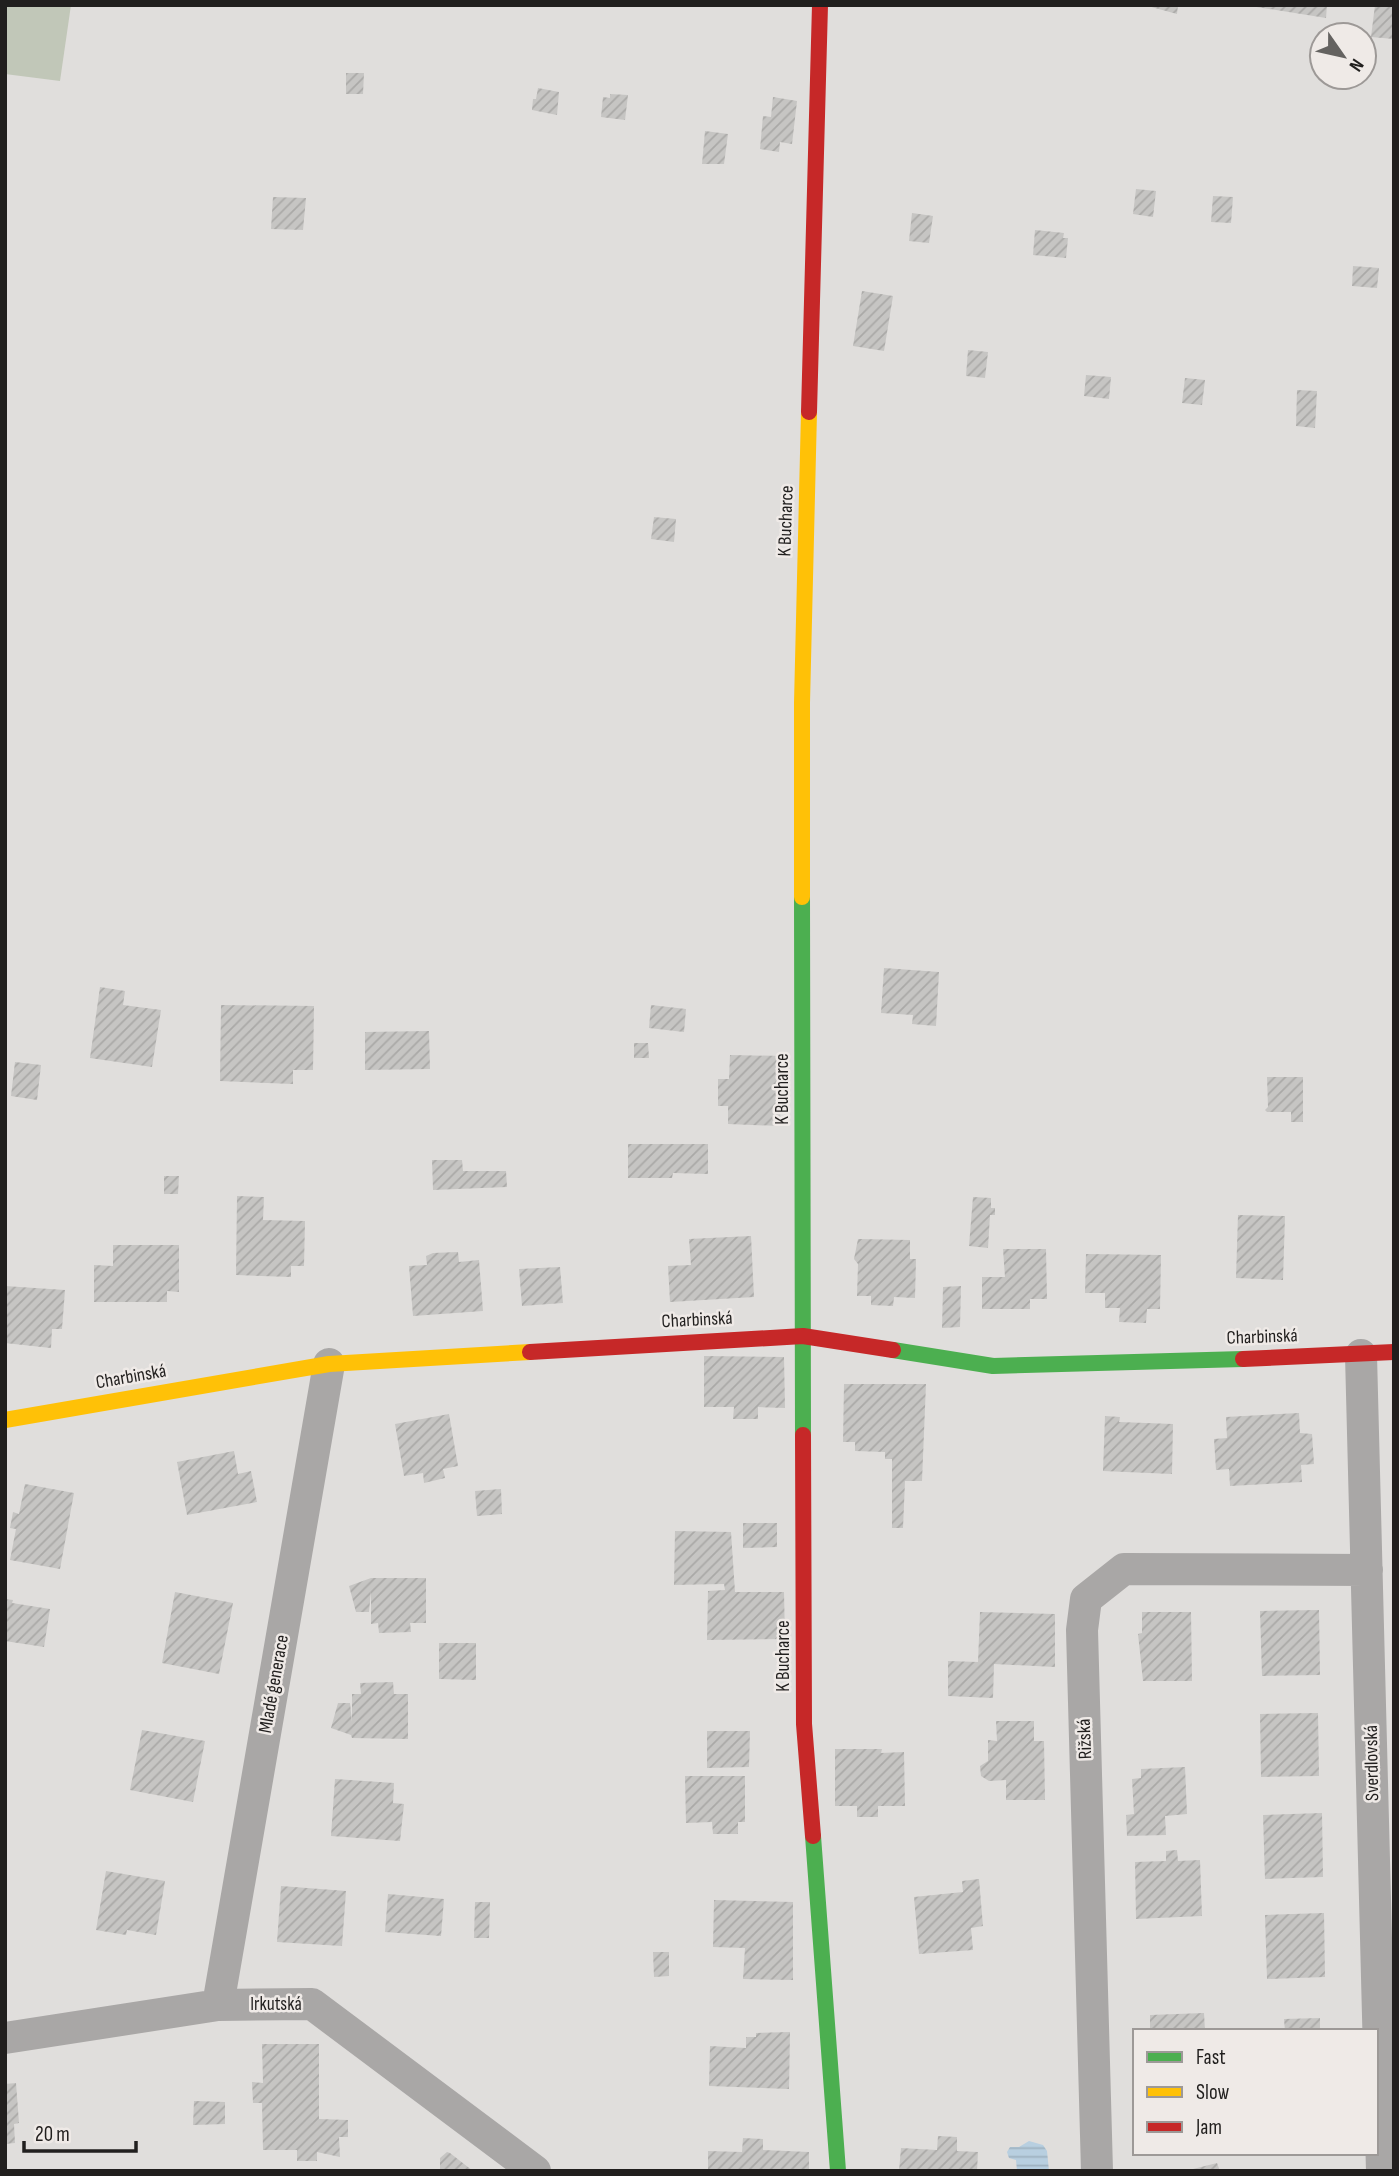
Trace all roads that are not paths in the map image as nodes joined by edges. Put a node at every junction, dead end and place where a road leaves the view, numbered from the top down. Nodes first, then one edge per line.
1 (820, 5) edge
2 (803, 1336) junction
3 (1394, 1352) edge
4 (1361, 1355) junction
5 (330, 1364) junction
6 (5, 1420) edge
7 (1367, 1570) junction
8 (218, 2005) junction
9 (5, 2038) edge
10 (535, 2171) edge
11 (838, 2171) edge
12 (1097, 2171) edge
13 (1382, 2171) edge

1 - 2 street, K Bucharce
2 - 4 street, Charbinská
2 - 5 street, Charbinská
2 - 11 street, K Bucharce
3 - 4 street, Charbinská
4 - 7 street, Sverdlovská
5 - 6 street, Charbinská
5 - 8 street, Mladé generace
7 - 12 street, Rižská
7 - 13 street, Sverdlovská
8 - 9 street, Irkutská
8 - 10 street, Irkutská

